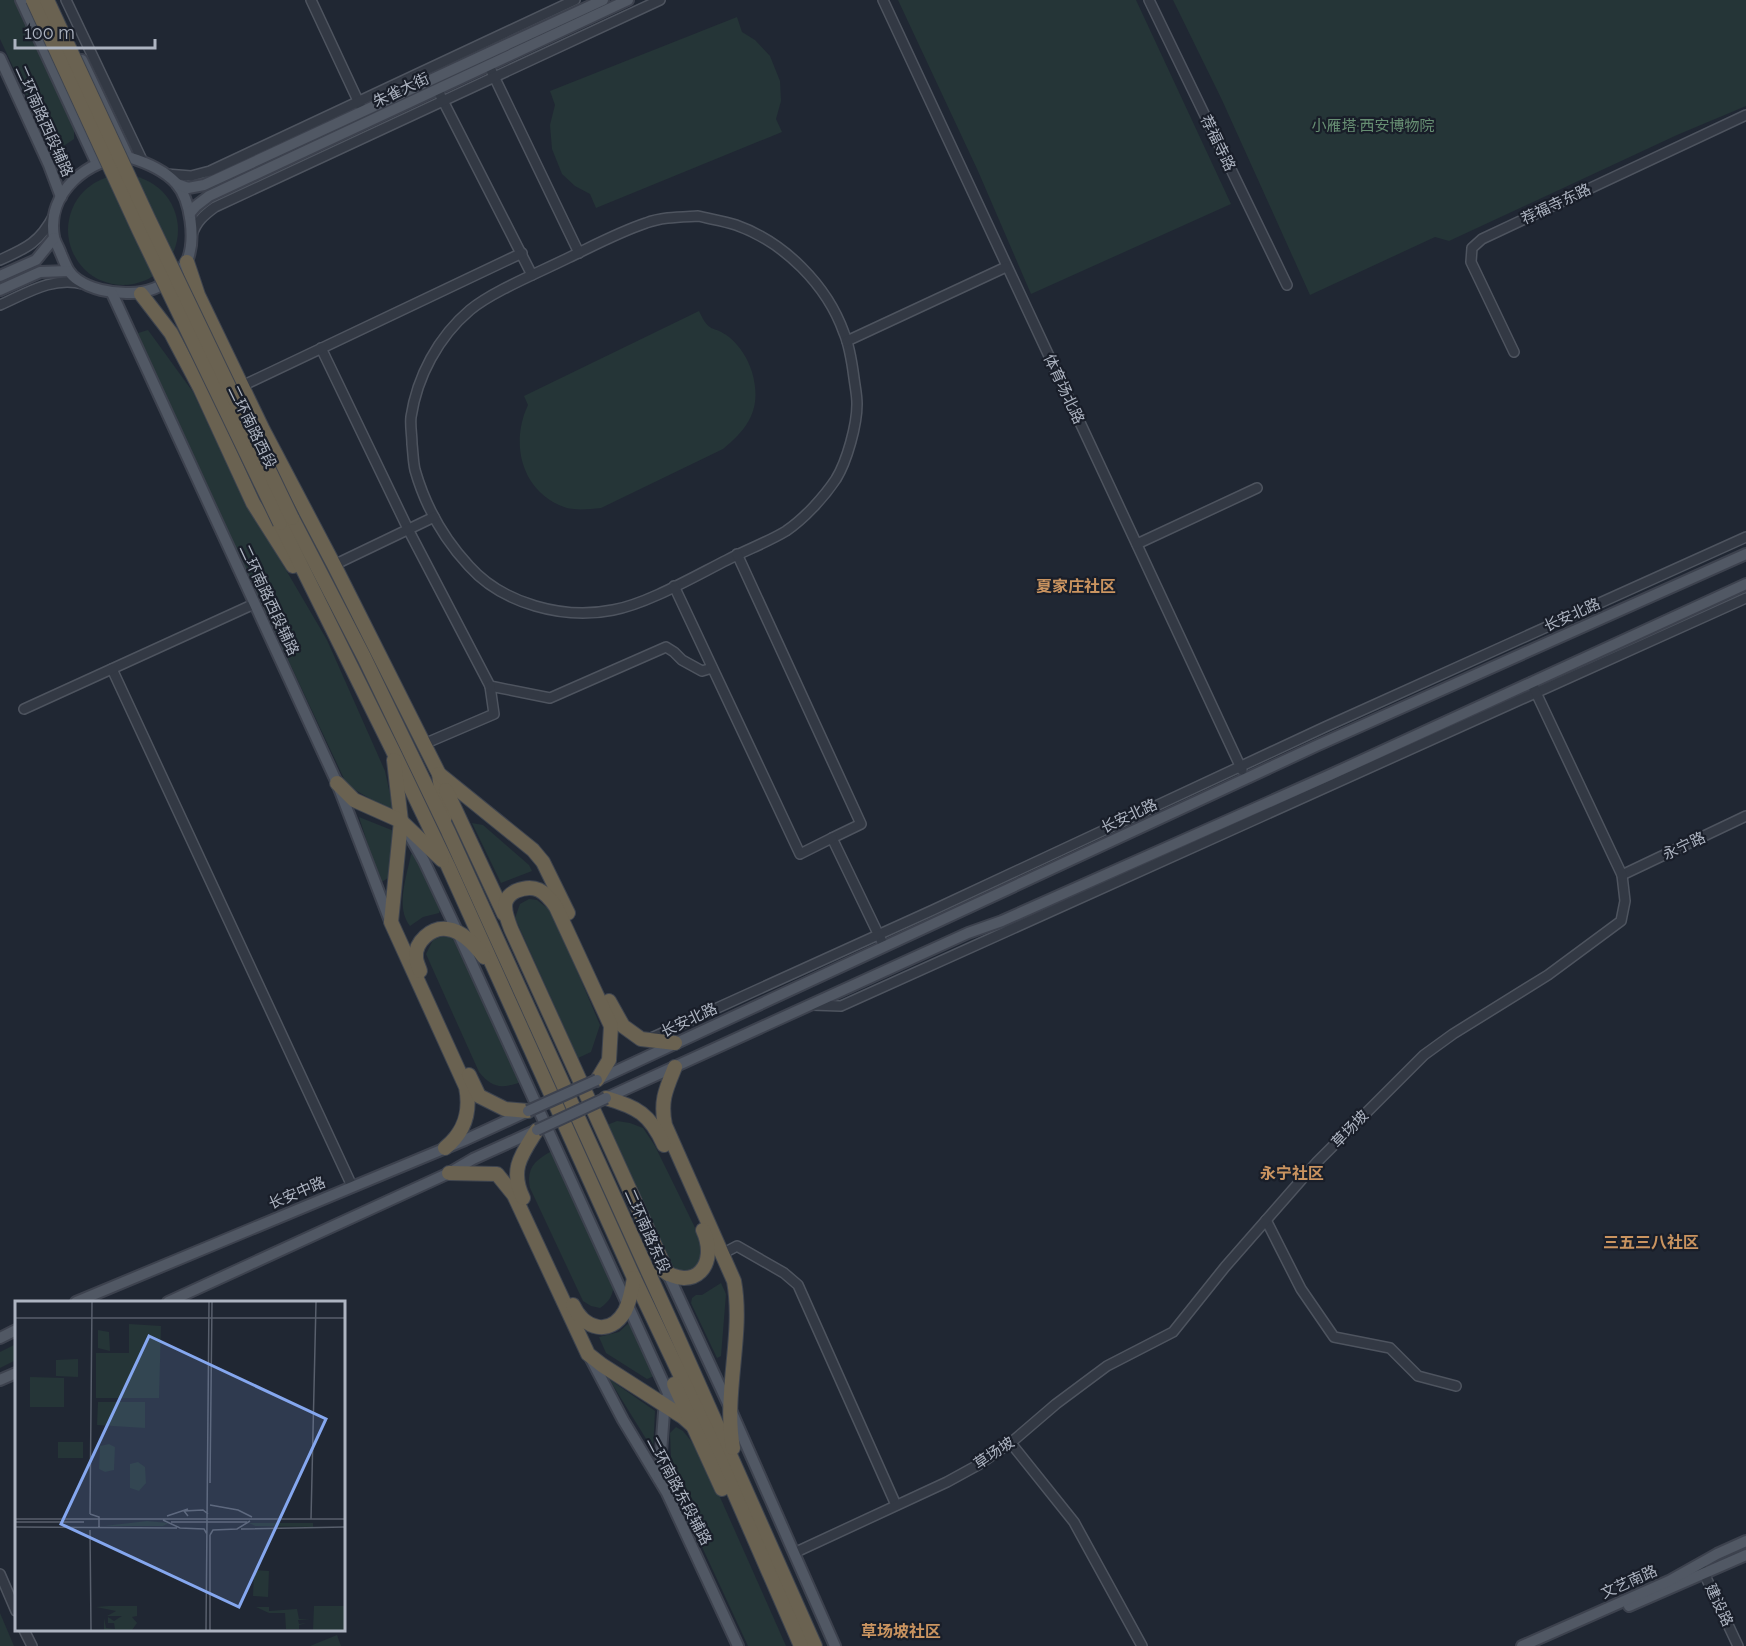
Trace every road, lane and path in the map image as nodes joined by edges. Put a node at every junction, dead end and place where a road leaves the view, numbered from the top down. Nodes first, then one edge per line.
1 (21, 0) edge
2 (33, 0) edge
3 (46, 0) edge
4 (54, 0) edge
5 (66, 0) edge
6 (311, 0) edge
7 (575, 0) edge
8 (603, 0) edge
9 (628, 0) edge
10 (660, 0) edge
11 (883, 0) edge
12 (1149, 0) edge
13 (0, 58) edge
14 (489, 66) junction
15 (494, 77) junction
16 (437, 89) junction
17 (358, 101) junction
18 (443, 101) junction
19 (363, 113) junction
20 (1746, 115) edge
21 (128, 157) junction
22 (143, 162) junction
23 (97, 164) junction
24 (162, 172) junction
25 (177, 184) junction
26 (61, 197) junction
27 (56, 210) junction
28 (190, 213) junction
29 (54, 238) junction
30 (191, 241) junction
31 (522, 253) junction
32 (579, 253) junction
33 (0, 260) edge
34 (187, 262) junction
35 (1006, 267) junction
36 (68, 271) junction
37 (0, 276) edge
38 (532, 276) junction
39 (89, 285) junction
40 (1287, 285) dead end
41 (0, 290) edge
42 (112, 293) junction
43 (141, 294) junction
44 (0, 305) edge
45 (847, 341) junction
46 (321, 348) junction
47 (1514, 352) dead end
48 (242, 386) junction
49 (263, 430) junction
50 (1257, 488) dead end
51 (434, 517) junction
52 (286, 521) junction
53 (409, 531) junction
54 (1746, 537) edge
55 (1137, 544) junction
56 (737, 554) junction
57 (1746, 554) edge
58 (334, 565) junction
59 (1746, 584) edge
60 (675, 586) junction
61 (1746, 598) edge
62 (254, 604) junction
63 (331, 627) junction
64 (364, 657) junction
65 (712, 668) junction
66 (112, 669) junction
67 (1531, 682) junction
68 (490, 686) junction
69 (1537, 694) junction
70 (24, 709) dead end
71 (424, 744) junction
72 (392, 749) junction
73 (1240, 766) junction
74 (439, 774) junction
75 (1246, 778) junction
76 (337, 783) junction
77 (1746, 816) edge
78 (401, 821) junction
79 (448, 831) junction
80 (832, 838) junction
81 (448, 866) junction
82 (1622, 875) junction
83 (391, 922) junction
84 (511, 929) junction
85 (458, 933) junction
86 (878, 934) junction
87 (884, 946) junction
88 (497, 974) junction
89 (810, 1005) junction
90 (645, 1040) junction
91 (675, 1043) junction
92 (675, 1067) junction
93 (597, 1080) junction
94 (606, 1098) junction
95 (528, 1111) junction
96 (537, 1130) junction
97 (445, 1148) junction
98 (449, 1173) junction
99 (352, 1186) junction
100 (1266, 1220) junction
101 (637, 1248) junction
102 (722, 1254) junction
103 (668, 1274) junction
104 (633, 1282) junction
105 (78, 1301) edge
106 (170, 1301) edge
107 (628, 1304) junction
108 (15, 1330) edge
109 (0, 1338) edge
110 (588, 1354) junction
111 (15, 1373) edge
112 (0, 1380) edge
113 (1456, 1386) dead end
114 (730, 1408) junction
115 (671, 1410) junction
116 (693, 1426) junction
117 (1010, 1442) junction
118 (736, 1468) junction
119 (717, 1479) junction
120 (659, 1480) junction
121 (897, 1505) junction
122 (741, 1510) junction
123 (1746, 1541) edge
124 (794, 1553) junction
125 (1746, 1555) edge
126 (1702, 1569) junction
127 (0, 1574) edge
128 (15, 1609) edge
129 (25, 1631) edge
130 (32, 1646) edge
131 (738, 1646) edge
132 (792, 1646) edge
133 (801, 1646) edge
134 (815, 1646) edge
135 (835, 1646) edge
136 (1142, 1646) edge
137 (1522, 1646) edge
138 (1538, 1646) edge
139 (1738, 1646) edge

1 - 23 main road
2 - 52 highway, 二环南路西段, bridge
3 - 52 highway, 二环南路西段, bridge
4 - 21 main road
5 - 22 street
6 - 17 street
7 - 17 street
8 - 19 main road, 朱雀大街
9 - 14 main road, 朱雀大街
10 - 15 street
11 - 35 street, 体育场北路
12 - 40 street, 荐福寺路
13 - 26 main road, 二环南路西段辅路
14 - 15 street
14 - 16 main road, 朱雀大街
15 - 18 street
15 - 32 street
16 - 18 street
16 - 28 main road, 朱雀大街
17 - 19 street
17 - 24 street
18 - 30 street
18 - 31 street
19 - 25 main road, 朱雀大街
20 - 47 street, 荐福寺东路
21 - 22 main road
21 - 23 main road
22 - 24 main road
23 - 26 main road
24 - 25 main road
25 - 28 main road
26 - 27 main road
27 - 29 main road
27 - 33 street
28 - 30 main road
29 - 36 main road
29 - 37 main road
30 - 34 main road
31 - 38 street
31 - 46 street
32 - 38 street
32 - 45 street
34 - 43 main road
34 - 48 highway
35 - 45 street
35 - 55 street, 体育场北路
36 - 39 main road
36 - 41 main road
38 - 51 street
39 - 42 main road
39 - 44 street
42 - 43 main road
42 - 62 main road, 二环南路西段辅路
43 - 63 highway
45 - 56 street
46 - 48 street
46 - 53 street
48 - 49 highway
49 - 58 highway
49 - 64 highway
50 - 55 street
51 - 53 street
51 - 60 street
52 - 63 highway, 二环南路西段
52 - 64 highway, 二环南路西段
53 - 58 street
53 - 68 street
54 - 73 street
55 - 73 street, 体育场北路
56 - 60 street
56 - 80 street
57 - 75 main road, 长安北路
58 - 71 highway
59 - 67 main road
60 - 65 street
61 - 69 street
62 - 66 street
62 - 76 main road, 二环南路西段辅路
63 - 72 highway, 二环南路西段
64 - 79 highway, 二环南路西段
65 - 68 street
65 - 80 street
66 - 70 street
66 - 99 street
67 - 69 street, 草场坡
67 - 89 main road
68 - 71 street
69 - 82 street, 草场坡
69 - 89 street
71 - 74 highway
72 - 78 highway
72 - 81 highway, 二环南路西段
73 - 75 street, 体育场北路
73 - 86 street
74 - 79 highway
74 - 84 highway
74 - 90 highway
75 - 87 main road, 长安北路
76 - 78 highway
76 - 83 main road, 二环南路西段辅路
77 - 82 street, 永宁路
78 - 81 highway
78 - 83 highway
78 - 85 main road
79 - 101 highway, 二环南路东段
80 - 86 street
81 - 88 highway, 二环南路东段
82 - 100 street, 草场坡
83 - 97 highway
84 - 93 highway
84 - 103 highway
85 - 88 highway
85 - 95 highway
85 - 107 main road
86 - 87 street
86 - 90 street
87 - 91 main road, 长安北路
88 - 104 highway, 二环南路东段
89 - 92 main road
90 - 91 highway
91 - 93 main road, 长安北路
92 - 94 main road
92 - 102 highway
93 - 95 main road, 长安北路, bridge
94 - 96 main road, bridge
94 - 103 highway
95 - 97 main road, 长安中路
96 - 98 main road
96 - 107 highway
97 - 99 main road, 长安中路
98 - 106 main road
98 - 110 highway
99 - 105 main road, 长安中路
100 - 113 street
100 - 117 street, 草场坡
101 - 103 highway
101 - 118 highway, 二环南路东段
102 - 114 highway
102 - 121 street
103 - 114 main road
104 - 107 highway
104 - 116 highway
104 - 122 highway, 二环南路东段
107 - 115 main road
108 - 109 main road
110 - 115 highway
110 - 120 main road, 二环南路东段辅路
111 - 112 main road
114 - 118 highway
114 - 124 main road
115 - 116 highway
115 - 120 main road
116 - 119 highway
117 - 121 street, 草场坡
117 - 136 street
118 - 134 highway, 二环南路东段
119 - 122 highway
119 - 132 highway
120 - 131 main road, 二环南路东段辅路
121 - 124 street, 草场坡
122 - 133 highway, 二环南路东段
123 - 126 main road, 文艺南路
124 - 135 main road
125 - 126 main road, 文艺南路
126 - 137 main road, 文艺南路
126 - 138 main road, 文艺南路
126 - 139 street, 建设路
127 - 128 street
129 - 130 street

